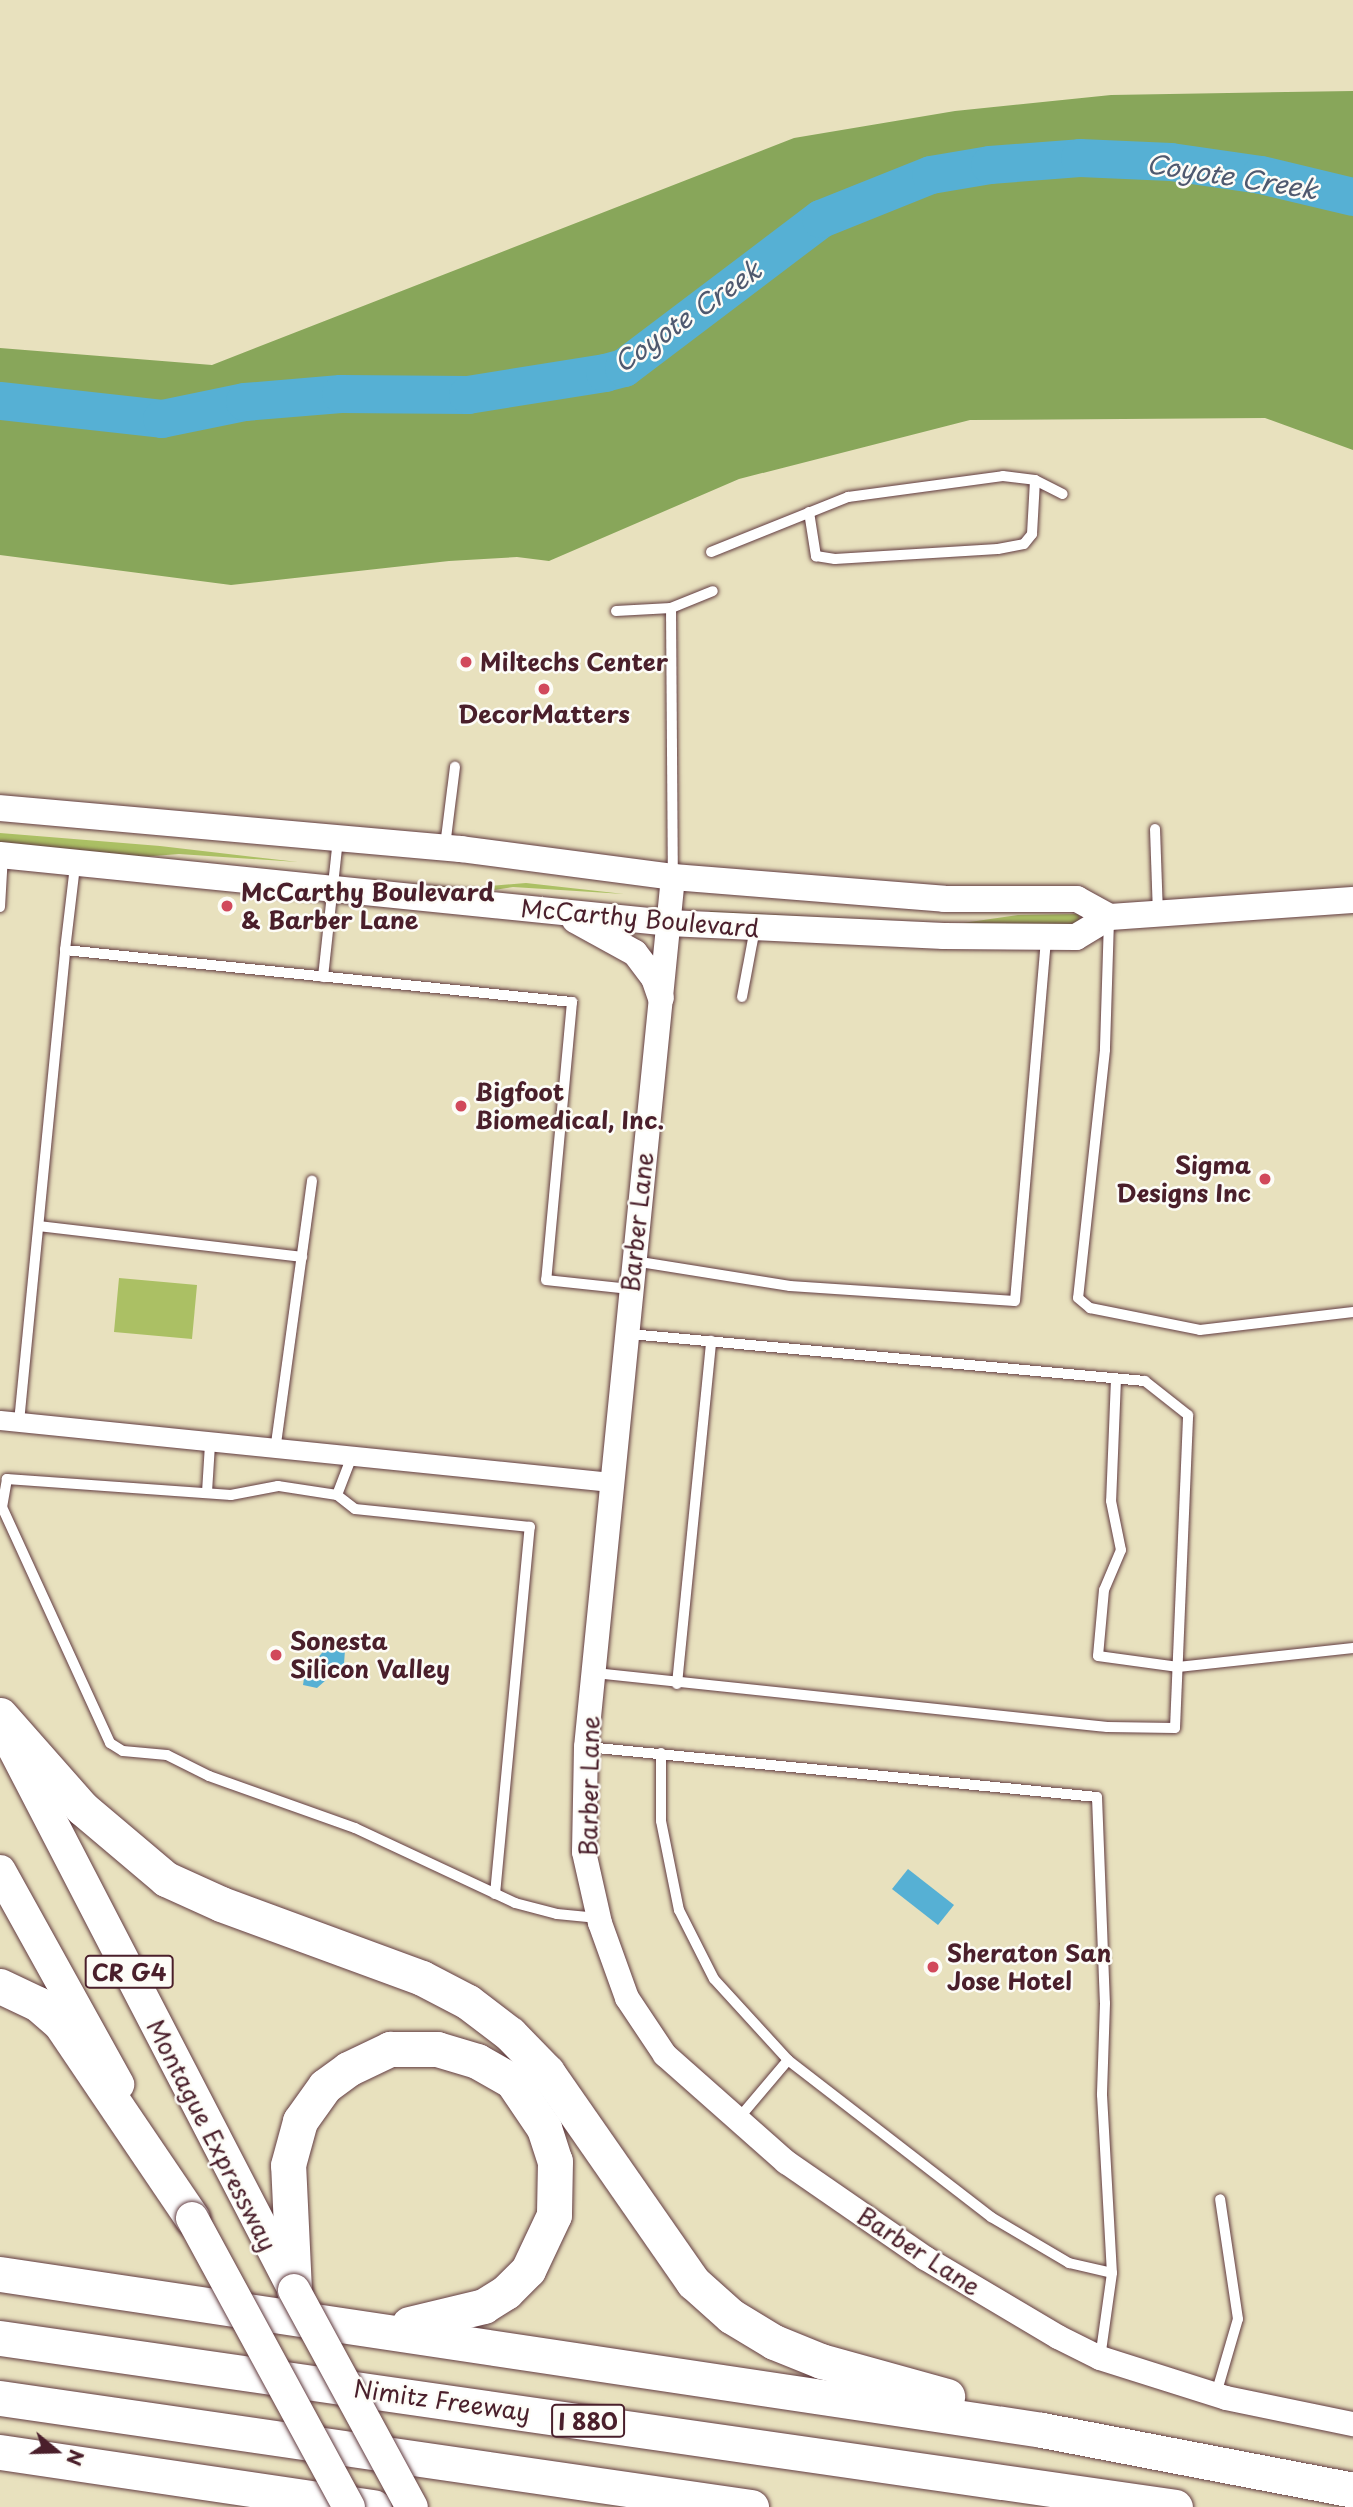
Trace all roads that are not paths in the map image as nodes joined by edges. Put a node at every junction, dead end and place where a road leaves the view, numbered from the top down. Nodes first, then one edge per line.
1 (1035, 480) junction
2 (1063, 494) dead end
3 (810, 512) junction
4 (711, 552) dead end
5 (713, 591) dead end
6 (671, 608) junction
7 (616, 611) dead end
8 (455, 767) dead end
9 (0, 808) edge
10 (1155, 829) dead end
11 (338, 838) junction
12 (444, 848) junction
13 (1, 855) edge
14 (75, 862) junction
15 (673, 877) junction
16 (334, 888) junction
17 (1353, 900) edge
18 (0, 907) edge
19 (550, 911) junction
20 (1158, 914) junction
21 (1109, 917) junction
22 (669, 923) junction
23 (755, 928) junction
24 (1046, 937) junction
25 (65, 950) junction
26 (323, 977) junction
27 (742, 997) dead end
28 (661, 998) junction
29 (312, 1181) dead end
30 (38, 1226) junction
31 (302, 1256) junction
32 (633, 1260) junction
33 (630, 1289) junction
34 (1353, 1312) edge
35 (625, 1334) junction
36 (711, 1341) junction
37 (1116, 1379) junction
38 (10, 1421) edge
39 (210, 1444) junction
40 (275, 1451) junction
41 (351, 1459) junction
42 (611, 1482) junction
43 (207, 1492) junction
44 (337, 1495) junction
45 (1353, 1648) edge
46 (1178, 1667) junction
47 (592, 1672) junction
48 (677, 1685) junction
49 (0, 1715) edge
50 (0, 1722) edge
51 (586, 1747) junction
52 (661, 1754) junction
53 (0, 1871) edge
54 (495, 1894) junction
55 (598, 1917) junction
56 (0, 1986) edge
57 (788, 2060) junction
58 (737, 2121) junction
59 (1220, 2199) dead end
60 (192, 2218) junction
61 (273, 2220) junction
62 (1112, 2273) junction
63 (0, 2274) edge
64 (294, 2290) joint
65 (371, 2327) junction
66 (0, 2338) edge
67 (1100, 2358) junction
68 (1216, 2395) junction
69 (0, 2398) edge
70 (1353, 2424) edge
71 (1042, 2430) junction
72 (0, 2452) edge
73 (1353, 2490) edge
74 (310, 2498) junction
75 (233, 2507) edge
76 (349, 2507) edge
77 (374, 2507) edge
78 (412, 2507) edge
79 (751, 2507) edge
80 (1175, 2507) edge

1 - 2 lane
1 - 3 lane
1 - 3 lane
3 - 4 lane
5 - 6 lane
6 - 7 lane
6 - 15 lane
8 - 12 lane
9 - 11 main road, McCarthy Boulevard
10 - 20 lane
11 - 12 main road, McCarthy Boulevard
11 - 16 lane
12 - 15 main road, McCarthy Boulevard
13 - 14 main road, McCarthy Boulevard
13 - 18 lane
14 - 16 main road, McCarthy Boulevard
14 - 25 lane
15 - 21 main road, McCarthy Boulevard
15 - 22 street, Barber Lane
16 - 19 main road, McCarthy Boulevard
16 - 26 lane
17 - 20 main road, McCarthy Boulevard
19 - 22 main road, McCarthy Boulevard
19 - 28 main road
20 - 21 main road, McCarthy Boulevard
21 - 24 main road, McCarthy Boulevard
21 - 34 lane
22 - 23 main road, McCarthy Boulevard
22 - 28 street, Barber Lane
23 - 24 main road, McCarthy Boulevard
23 - 27 lane
24 - 32 lane
25 - 26 lane
25 - 30 lane
26 - 33 lane
28 - 32 street, Barber Lane
29 - 31 lane
30 - 31 lane
30 - 38 lane
31 - 40 lane
32 - 33 street, Barber Lane
33 - 35 street, Barber Lane
35 - 36 lane
35 - 42 street, Barber Lane
36 - 37 lane
36 - 48 lane
37 - 46 lane
37 - 46 lane
38 - 39 street
39 - 40 street
39 - 43 lane
40 - 41 street
41 - 42 street
41 - 44 lane
42 - 47 street, Barber Lane
43 - 44 lane
43 - 54 lane
44 - 54 lane
45 - 46 lane
46 - 48 lane
47 - 48 lane
47 - 51 street, Barber Lane
49 - 71 highway
50 - 61 highway, Montague Expressway / CR G4
51 - 52 lane
51 - 55 street, Barber Lane
52 - 57 lane
52 - 62 lane
53 - 60 highway, CR G4
54 - 55 lane
55 - 58 street, Barber Lane
56 - 60 highway
57 - 58 lane
57 - 62 lane
58 - 67 street, Barber Lane
59 - 68 lane
60 - 76 highway, CR G4, bridge
61 - 64 highway
61 - 65 highway
62 - 67 lane
63 - 65 highway
64 - 78 highway, bridge
65 - 71 highway
66 - 80 highway, Nimitz Freeway / I 880
67 - 68 street, Barber Lane
68 - 70 street, Barber Lane
69 - 79 highway, I 880
71 - 73 highway
72 - 74 highway
74 - 75 highway
74 - 77 highway

